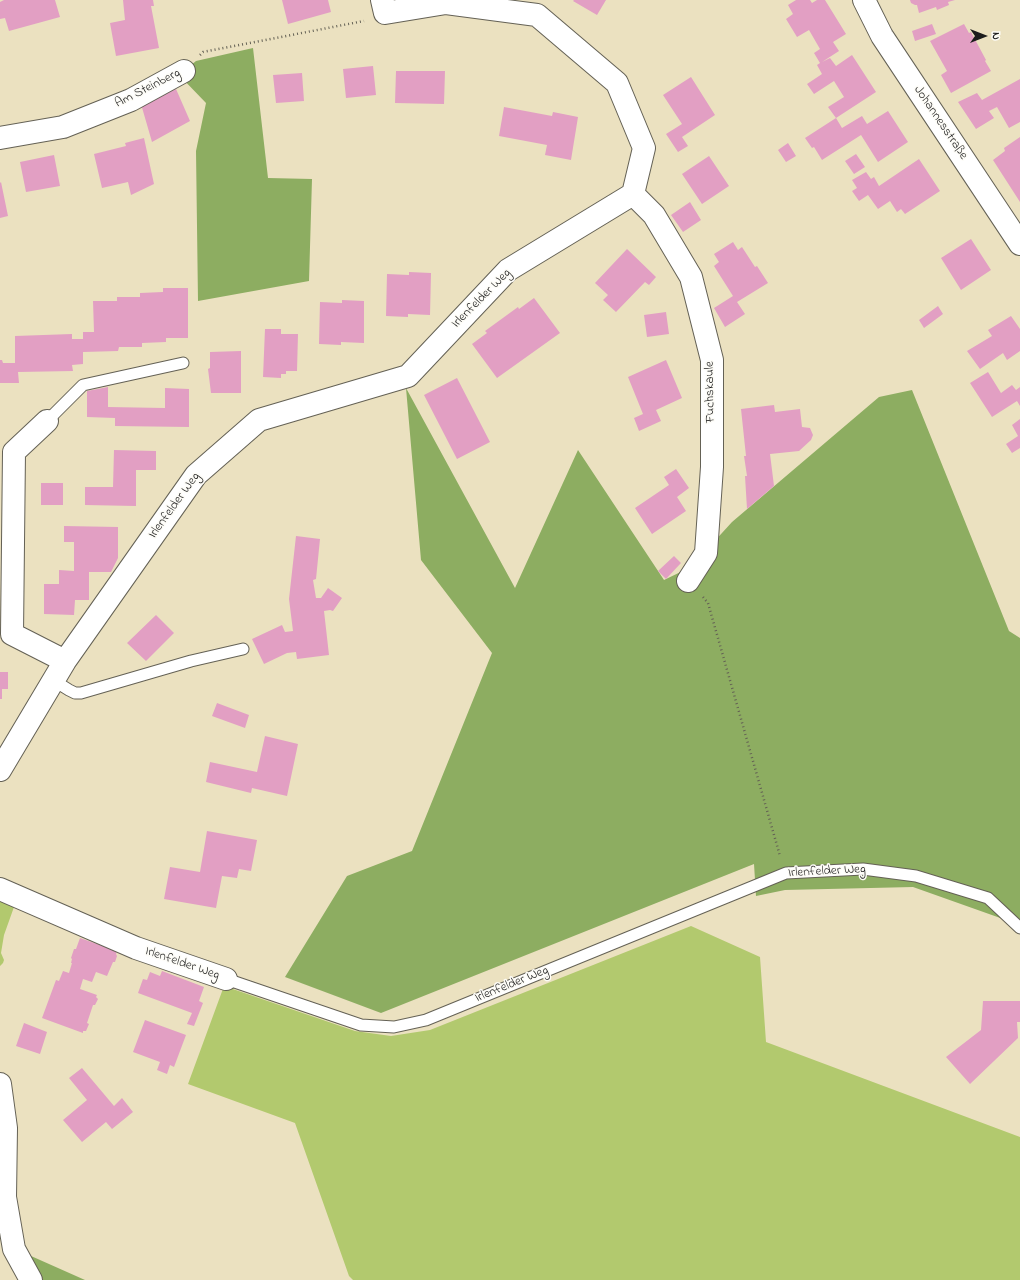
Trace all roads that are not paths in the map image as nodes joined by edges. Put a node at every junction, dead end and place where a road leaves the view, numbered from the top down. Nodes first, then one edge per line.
1 (864, 0) edge
2 (383, 6) edge
3 (184, 71) road end
4 (0, 138) edge
5 (633, 194) junction
6 (1020, 244) edge
7 (183, 363) dead end
8 (47, 421) joint
9 (688, 581) road end
10 (6, 634) edge
11 (243, 649) dead end
12 (65, 661) junction
13 (53, 680) junction
14 (0, 770) edge
15 (0, 889) edge
16 (1020, 928) edge
17 (226, 979) joint
18 (0, 1084) edge
19 (31, 1280) edge

1 - 6 street, Johannesstraße
2 - 5 street
3 - 4 street, Am Steinberg
5 - 9 street, Fuchskaule
5 - 12 street, Irlenfelder Weg
7 - 8 lane
8 - 10 street
10 - 12 street
11 - 13 lane
12 - 13 street, Irlenfelder Weg
13 - 14 street, Irlenfelder Weg
15 - 17 street, Irlenfelder Weg
16 - 17 lane, Irlenfelder Weg
18 - 19 street

